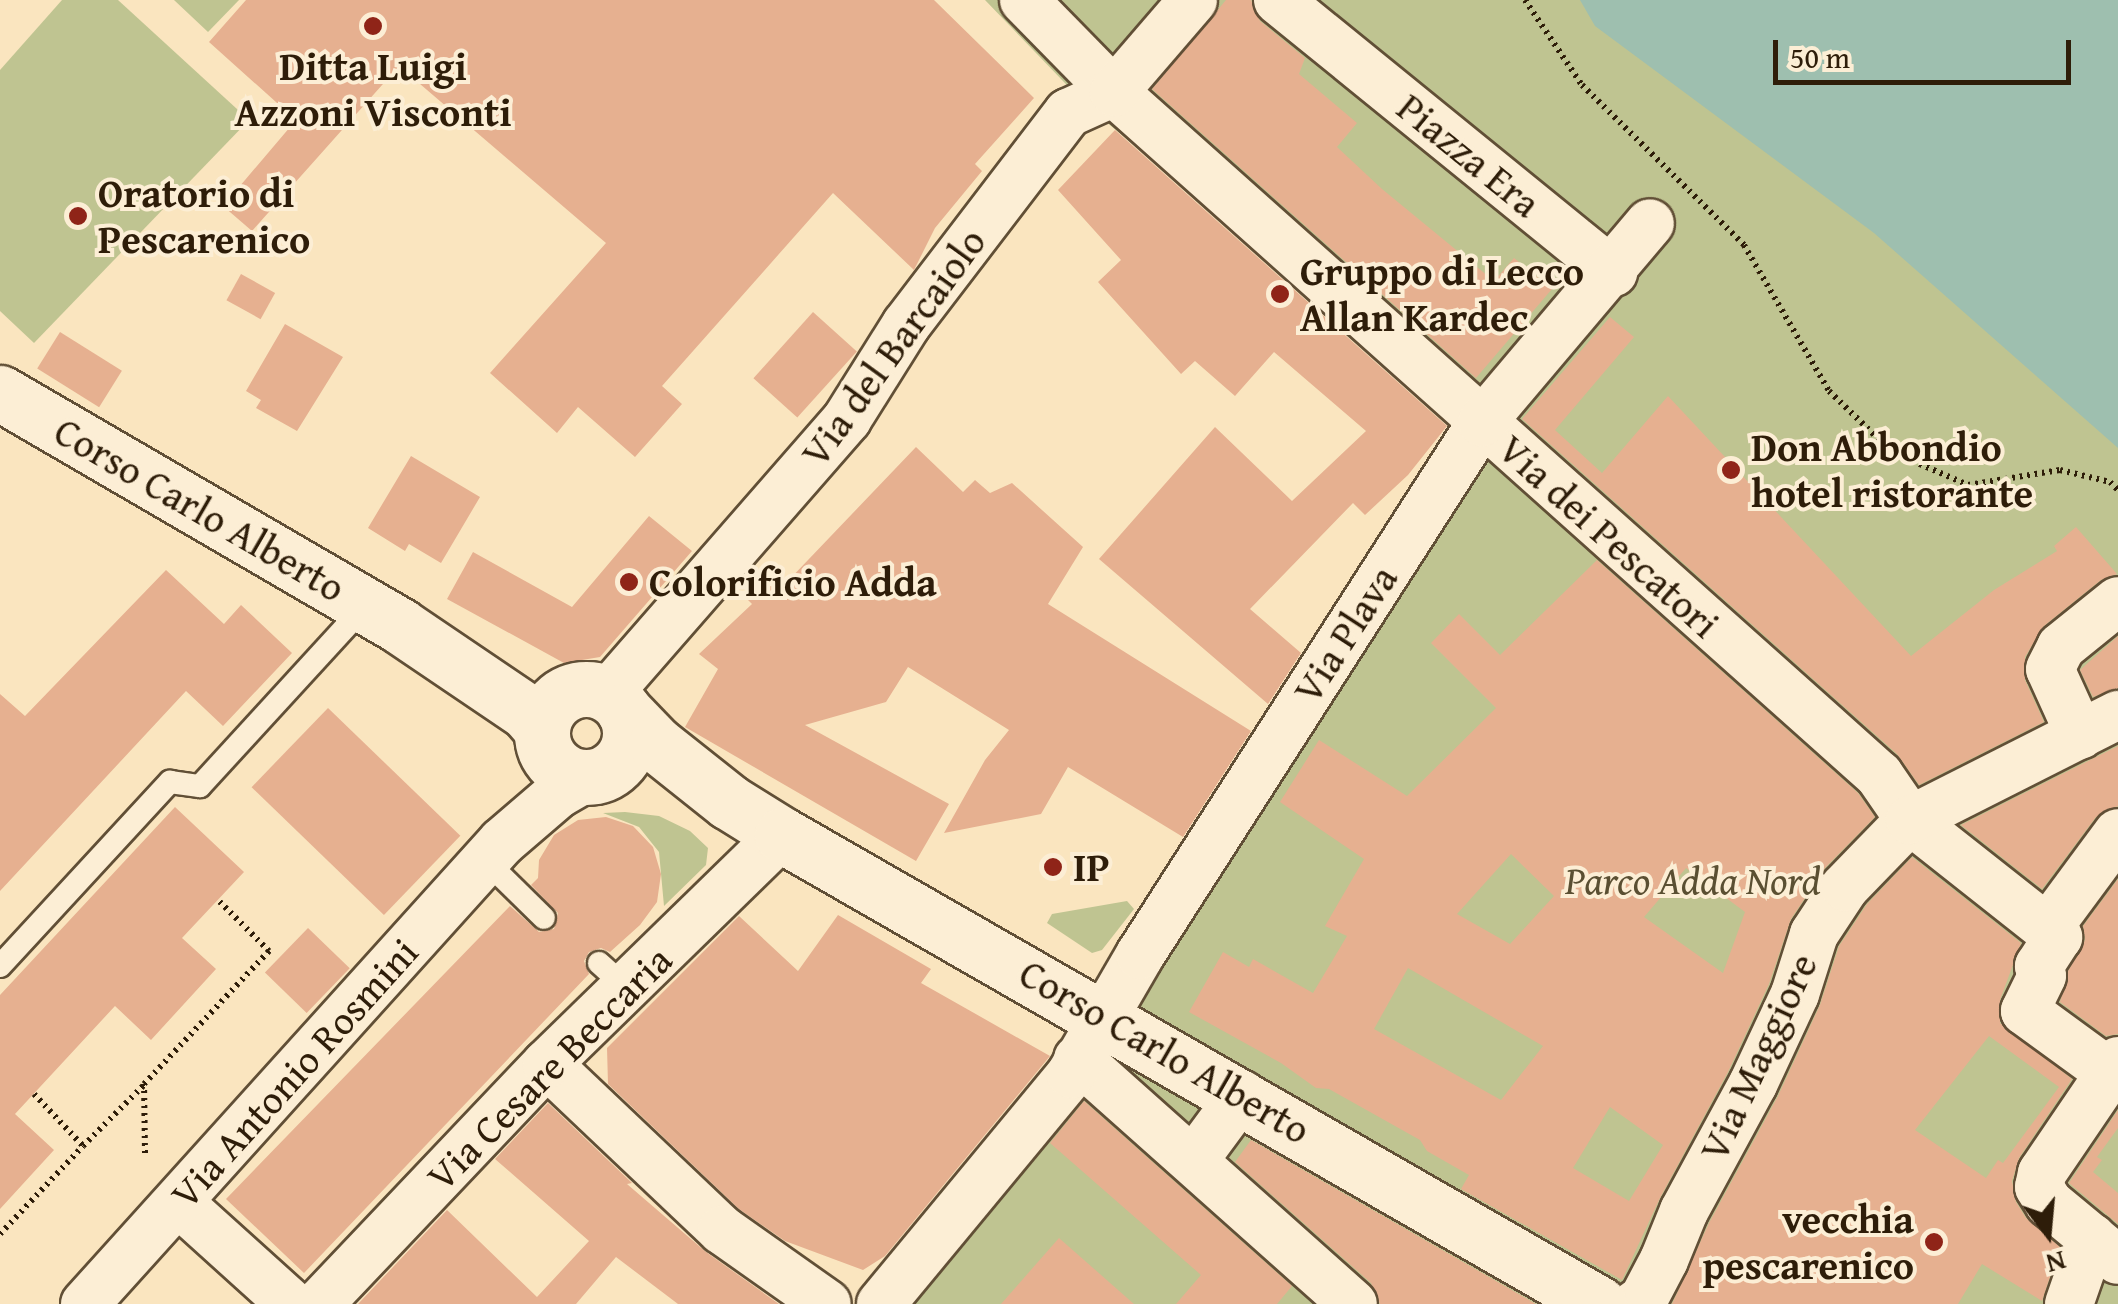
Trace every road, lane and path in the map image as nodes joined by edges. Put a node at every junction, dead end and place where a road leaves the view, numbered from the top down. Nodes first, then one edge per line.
1 (1024, 0) edge
2 (1193, 0) edge
3 (1278, 0) edge
4 (1525, 0) edge
5 (1114, 92) junction
6 (1650, 223) dead end
7 (1613, 272) junction
8 (0, 393) edge
9 (1482, 422) junction
10 (2118, 490) edge
11 (2118, 601) edge
12 (383, 616) junction
13 (2099, 725) edge
14 (580, 738) junction
15 (1910, 820) junction
16 (2118, 832) edge
17 (782, 834) junction
18 (494, 852) junction
19 (218, 900) dead end
20 (544, 918) dead end
21 (2047, 929) junction
22 (0, 966) edge
23 (1090, 1037) junction
24 (548, 1064) junction
25 (2114, 1067) edge
26 (144, 1084) junction
27 (34, 1094) dead end
28 (1242, 1095) junction
29 (83, 1146) junction
30 (145, 1153) dead end
31 (1208, 1173) junction
32 (178, 1202) junction
33 (0, 1234) edge
34 (2105, 1249) edge
35 (85, 1304) edge
36 (291, 1304) edge
37 (319, 1304) edge
38 (827, 1304) edge
39 (881, 1304) edge
40 (1353, 1304) edge
41 (1599, 1304) edge
42 (1636, 1304) edge
43 (2069, 1304) edge

1 - 5 street, Via dei Pescatori
2 - 5 street, Via del Barcaiolo
3 - 7 street, Piazza Era
4 - 10 path
5 - 9 street, Via dei Pescatori
5 - 14 street, Via del Barcaiolo
6 - 7 street
7 - 9 street, Via Plava
8 - 12 main road, Corso Carlo Alberto
9 - 15 street, Via dei Pescatori
9 - 23 street, Via Plava
11 - 13 street
12 - 14 main road, Corso Carlo Alberto
12 - 22 lane
13 - 15 street, Via Maggiore
14 - 17 main road, Corso Carlo Alberto
14 - 18 street, Via Antonio Rosmini
15 - 21 street, Via dei Pescatori
15 - 42 street, Via Maggiore
16 - 21 street
17 - 23 main road, Corso Carlo Alberto
17 - 24 street, Via Cesare Beccaria
18 - 20 lane
18 - 32 street, Via Antonio Rosmini
19 - 26 path
21 - 25 street
23 - 28 main road, Corso Carlo Alberto
23 - 31 street
23 - 39 street, Via Plava
24 - 37 street, Via Cesare Beccaria
24 - 38 street
25 - 34 street
26 - 29 path
26 - 30 path
27 - 29 path
28 - 31 street
28 - 41 main road, Corso Carlo Alberto
29 - 33 path
31 - 40 street
32 - 35 street, Via Antonio Rosmini
32 - 36 street
34 - 43 street

